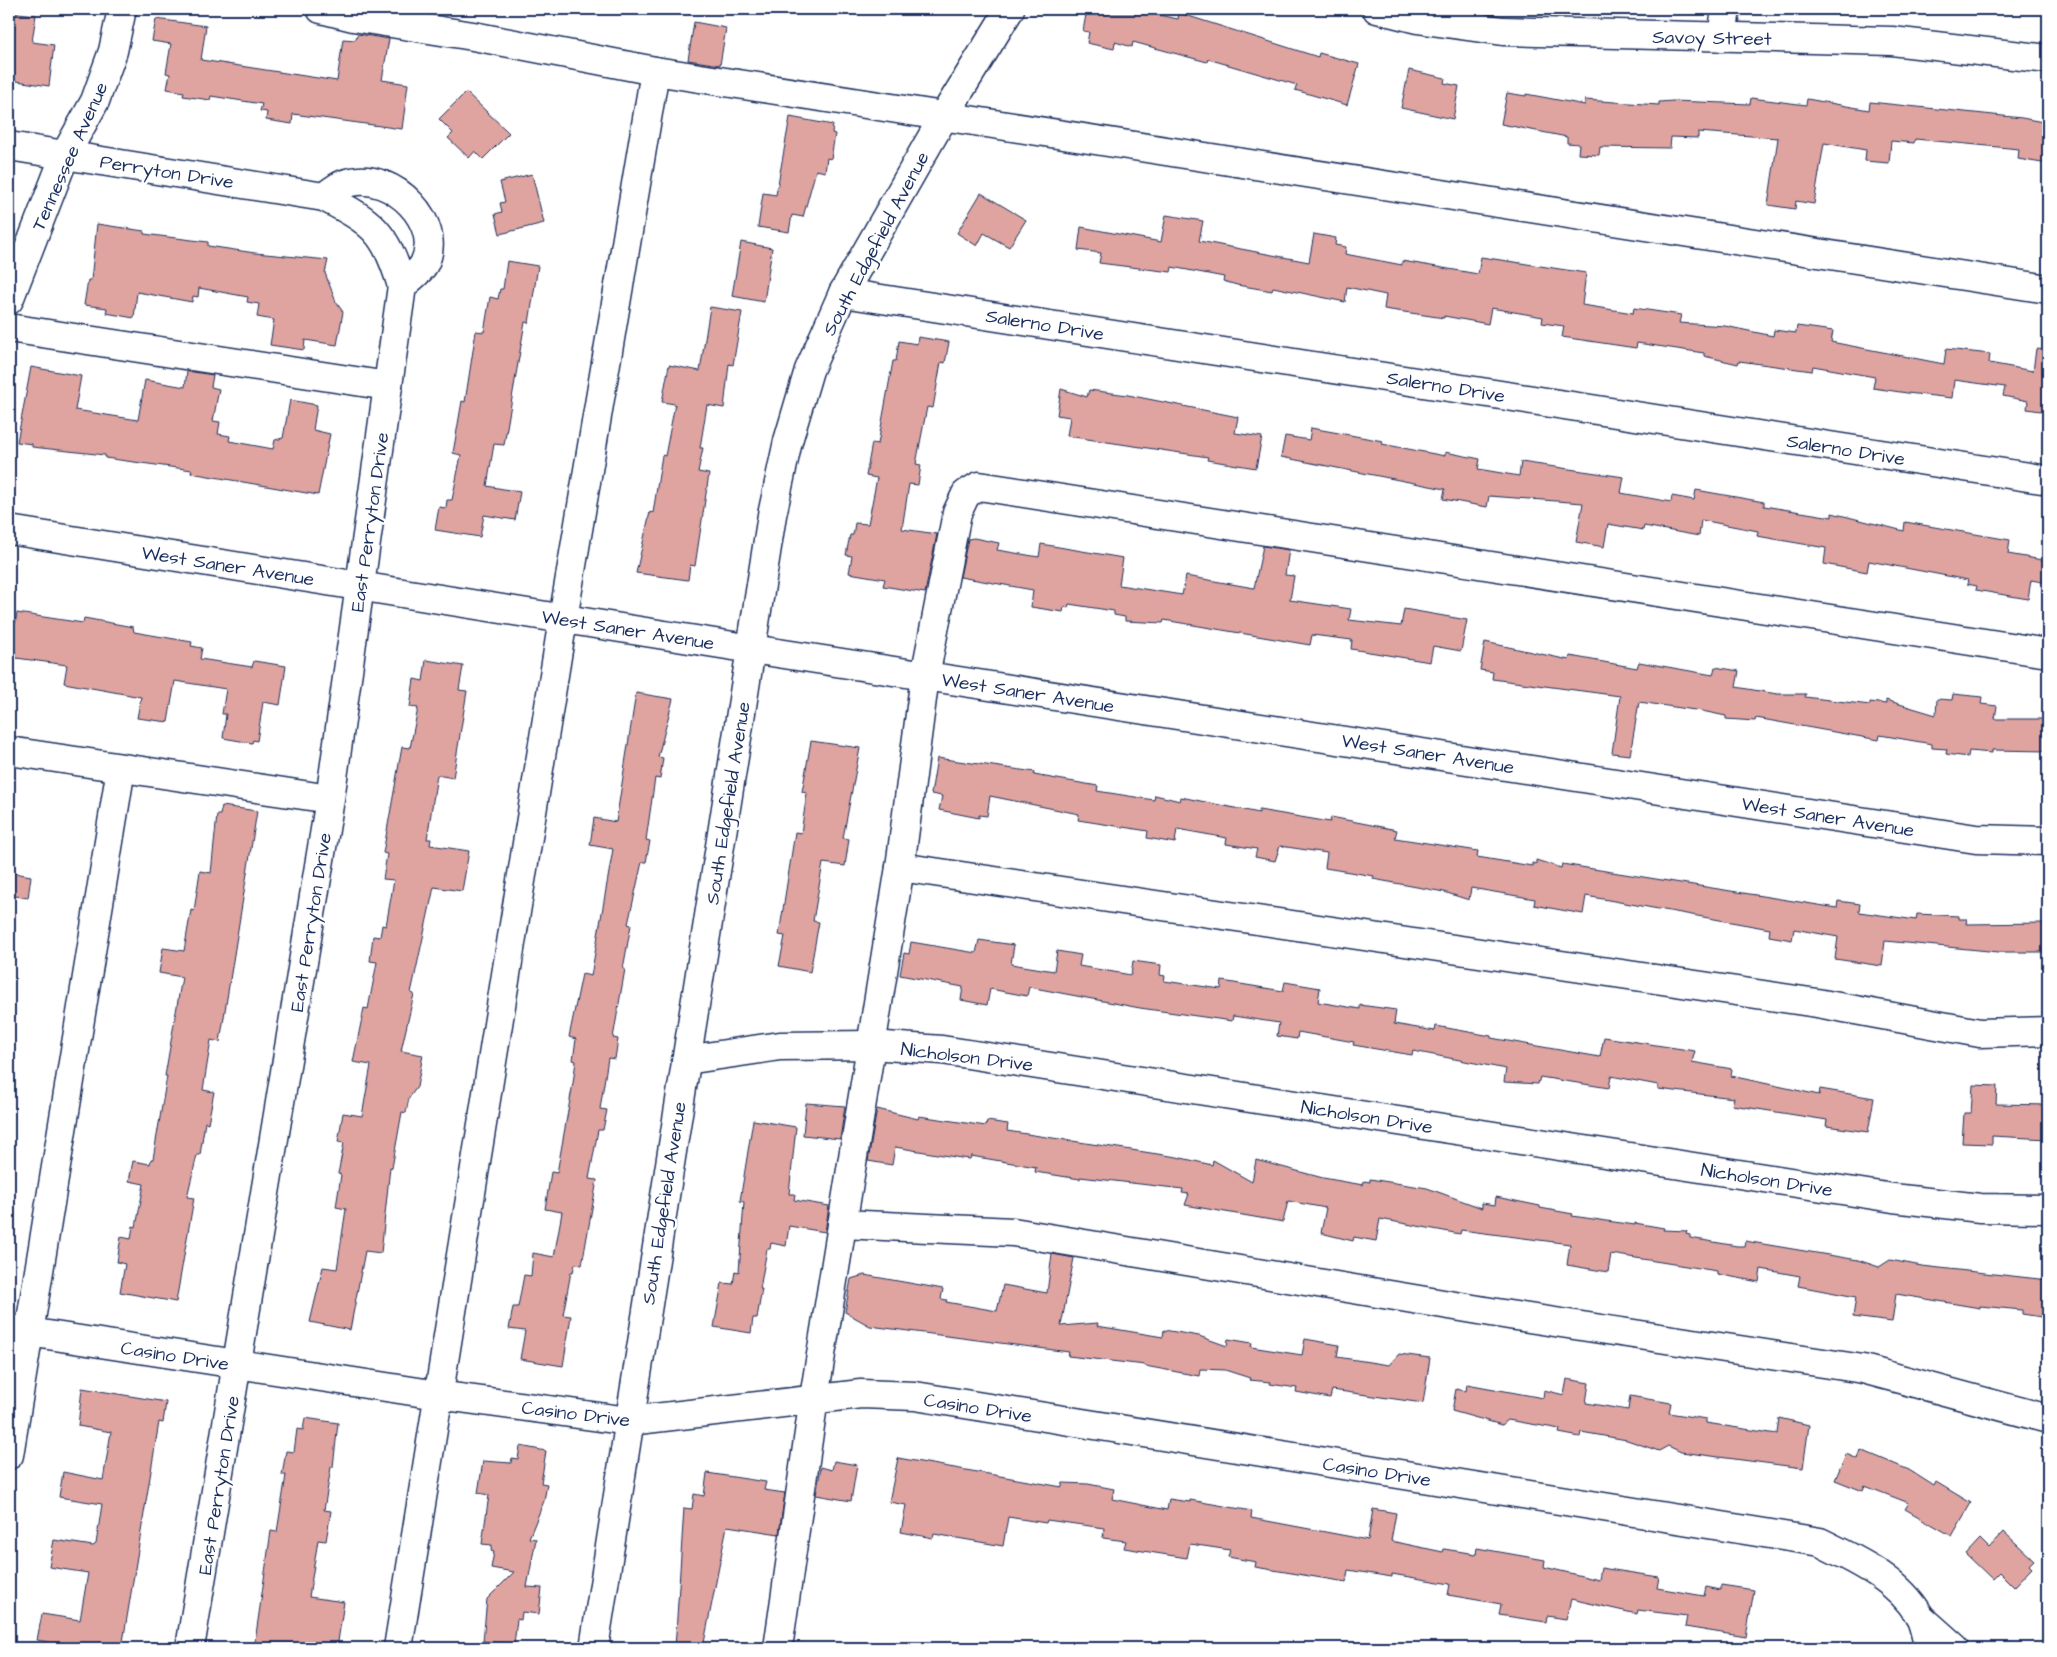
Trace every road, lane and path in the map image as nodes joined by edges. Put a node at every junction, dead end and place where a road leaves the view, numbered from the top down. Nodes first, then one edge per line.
1 (122, 9) edge
2 (321, 9) edge
3 (1010, 9) edge
4 (1377, 9) edge
5 (1726, 9) edge
6 (1509, 20) edge
7 (1722, 37) junction
8 (2048, 58) edge
9 (655, 72) junction
10 (944, 116) junction
11 (9, 146) edge
12 (65, 155) junction
13 (324, 197) junction
14 (402, 286) junction
15 (2048, 289) edge
16 (843, 293) junction
17 (9, 300) edge
18 (9, 328) edge
19 (388, 386) junction
20 (2048, 480) edge
21 (9, 530) edge
22 (359, 586) junction
23 (563, 619) junction
24 (752, 649) junction
25 (2048, 653) edge
26 (925, 676) junction
27 (9, 751) edge
28 (121, 768) junction
29 (330, 799) junction
30 (2048, 841) edge
31 (900, 868) junction
32 (2048, 1031) edge
33 (871, 1044) junction
34 (686, 1060) junction
35 (2048, 1208) edge
36 (842, 1224) junction
37 (18, 1330) edge
38 (237, 1365) junction
39 (438, 1395) junction
40 (814, 1398) junction
41 (2048, 1419) edge
42 (629, 1421) junction
43 (9, 1455) edge
44 (1919, 1615) junction
45 (190, 1648) edge
46 (398, 1648) edge
47 (594, 1648) edge
48 (778, 1648) edge
49 (1929, 1648) edge
50 (1955, 1648) edge

1 - 12 street, Tennessee Avenue
2 - 9 street
3 - 10 street, South Edgefield Avenue
4 - 6 street, Savoy Street
5 - 7 street
6 - 7 street, Savoy Street
7 - 8 street, Savoy Street
9 - 10 street
9 - 23 street
10 - 15 street
10 - 16 street, South Edgefield Avenue
11 - 12 street, Perryton Drive
12 - 13 street, Perryton Drive
12 - 17 street, Tennessee Avenue
13 - 14 street, Perryton Drive
13 - 14 street
14 - 19 street, East Perryton Drive
16 - 20 street, Salerno Drive
16 - 24 street, South Edgefield Avenue
18 - 19 street
19 - 22 street, East Perryton Drive
21 - 22 street, West Saner Avenue
22 - 23 street, West Saner Avenue
22 - 29 street, East Perryton Drive
23 - 24 street, West Saner Avenue
23 - 39 street
24 - 26 street, West Saner Avenue
24 - 34 street, South Edgefield Avenue
25 - 26 street
26 - 30 street, West Saner Avenue
26 - 31 street
27 - 28 street
28 - 29 street
28 - 37 street
29 - 38 street, East Perryton Drive
31 - 32 street
31 - 33 street
33 - 34 street, Nicholson Drive
33 - 35 street, Nicholson Drive
33 - 36 street
34 - 42 street, South Edgefield Avenue
36 - 40 street
36 - 41 street
37 - 38 street, Casino Drive
37 - 43 street
38 - 39 street, Casino Drive
38 - 45 street, East Perryton Drive
39 - 42 street, Casino Drive
39 - 46 street
40 - 42 street, Casino Drive
40 - 44 street, Casino Drive
40 - 48 street
42 - 47 street, South Edgefield Avenue
44 - 49 street, Casino Drive
44 - 50 street, Casino Drive

